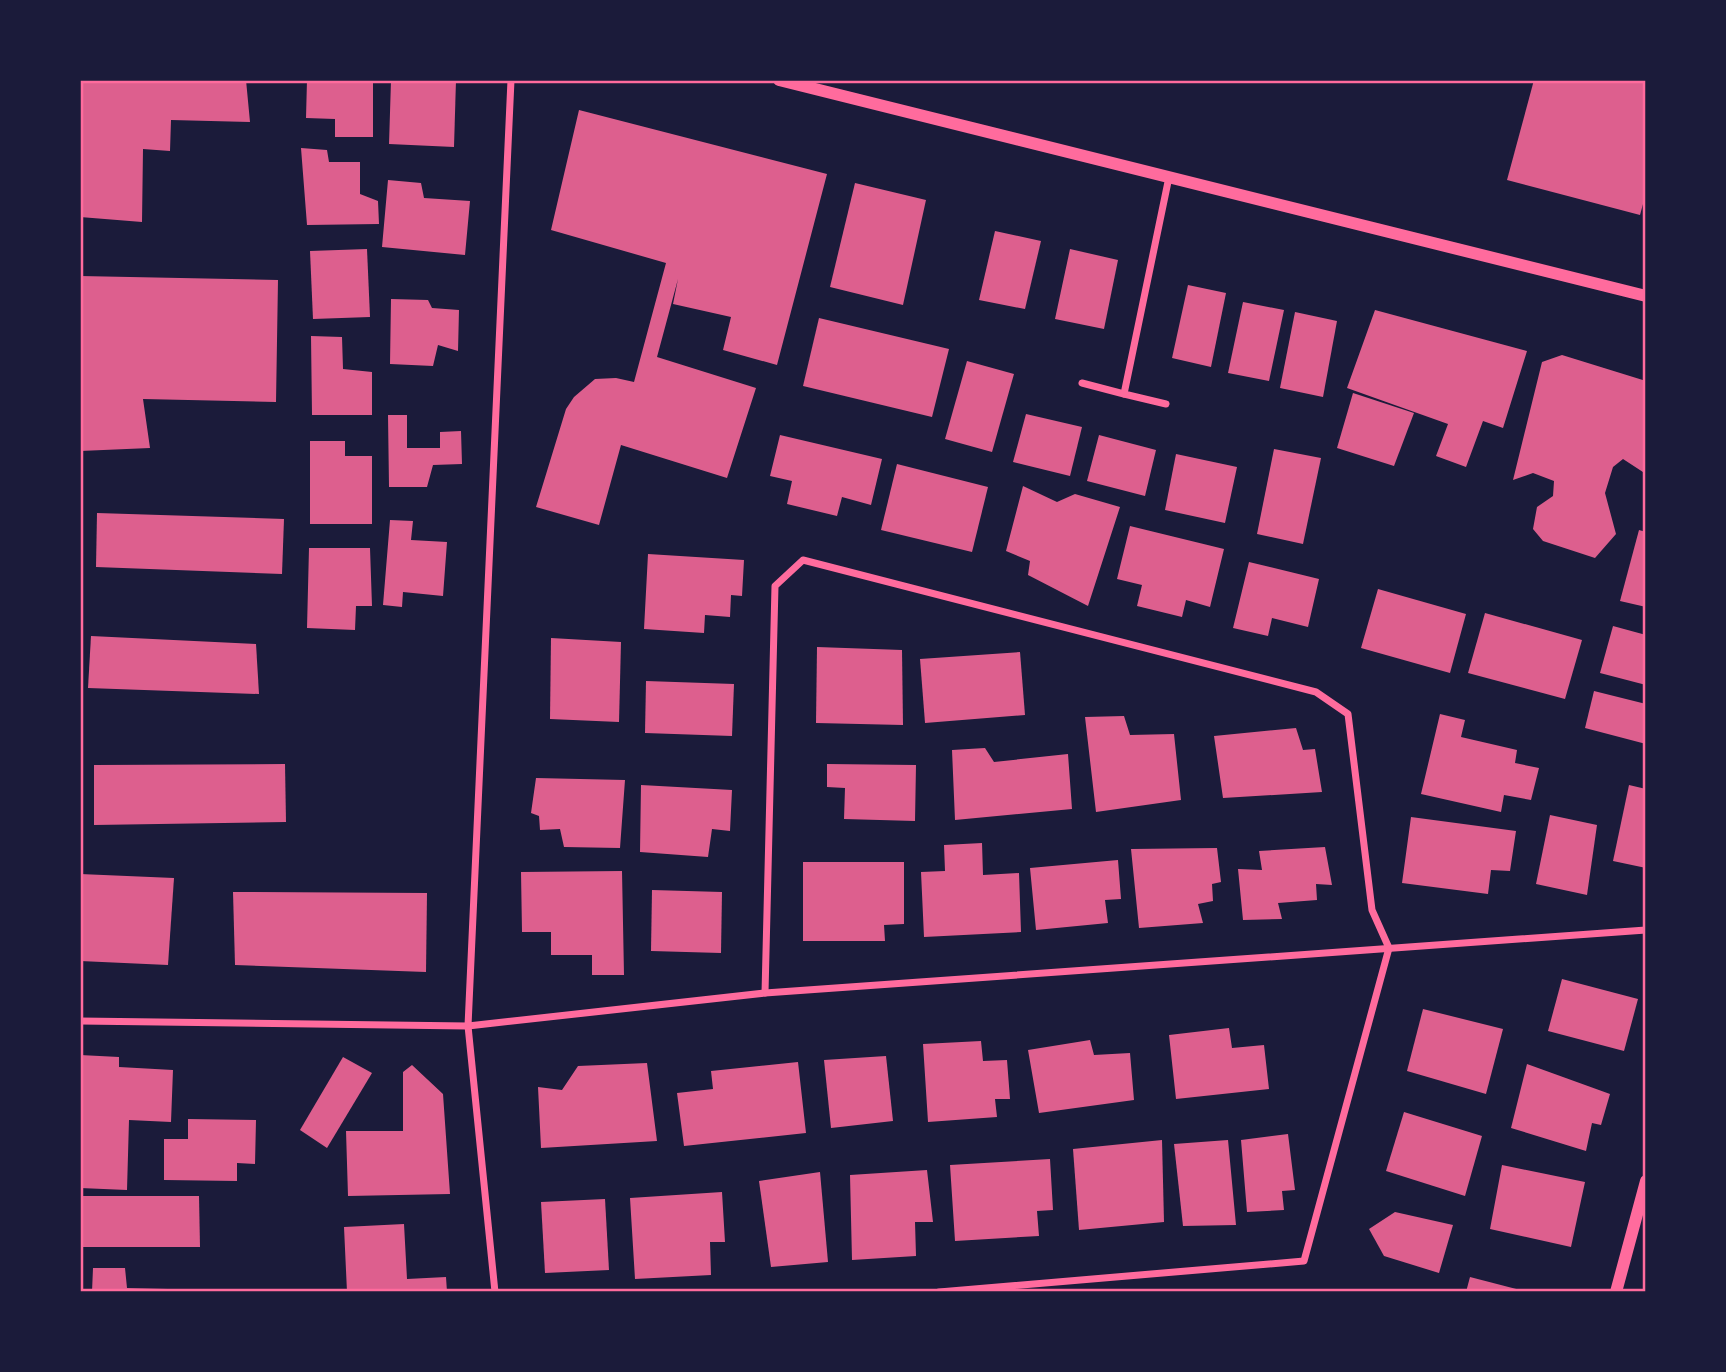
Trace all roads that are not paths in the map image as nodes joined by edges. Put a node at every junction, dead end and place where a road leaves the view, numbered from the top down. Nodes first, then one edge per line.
1 (512, 80) edge
2 (779, 80) edge
3 (1169, 177) junction
4 (1646, 296) edge
5 (1082, 383) dead end
6 (1124, 394) junction
7 (1166, 404) dead end
8 (1646, 930) edge
9 (1390, 948) junction
10 (765, 993) junction
11 (80, 1021) edge
12 (468, 1026) junction
13 (1646, 1181) edge
14 (495, 1292) edge
15 (939, 1292) edge
16 (1616, 1292) edge

1 - 12 street
2 - 3 street
3 - 4 street
3 - 6 street
5 - 6 street
6 - 7 street
8 - 9 street
9 - 10 street
9 - 10 street
9 - 15 street
10 - 12 street
11 - 12 street
12 - 14 street
13 - 16 street

